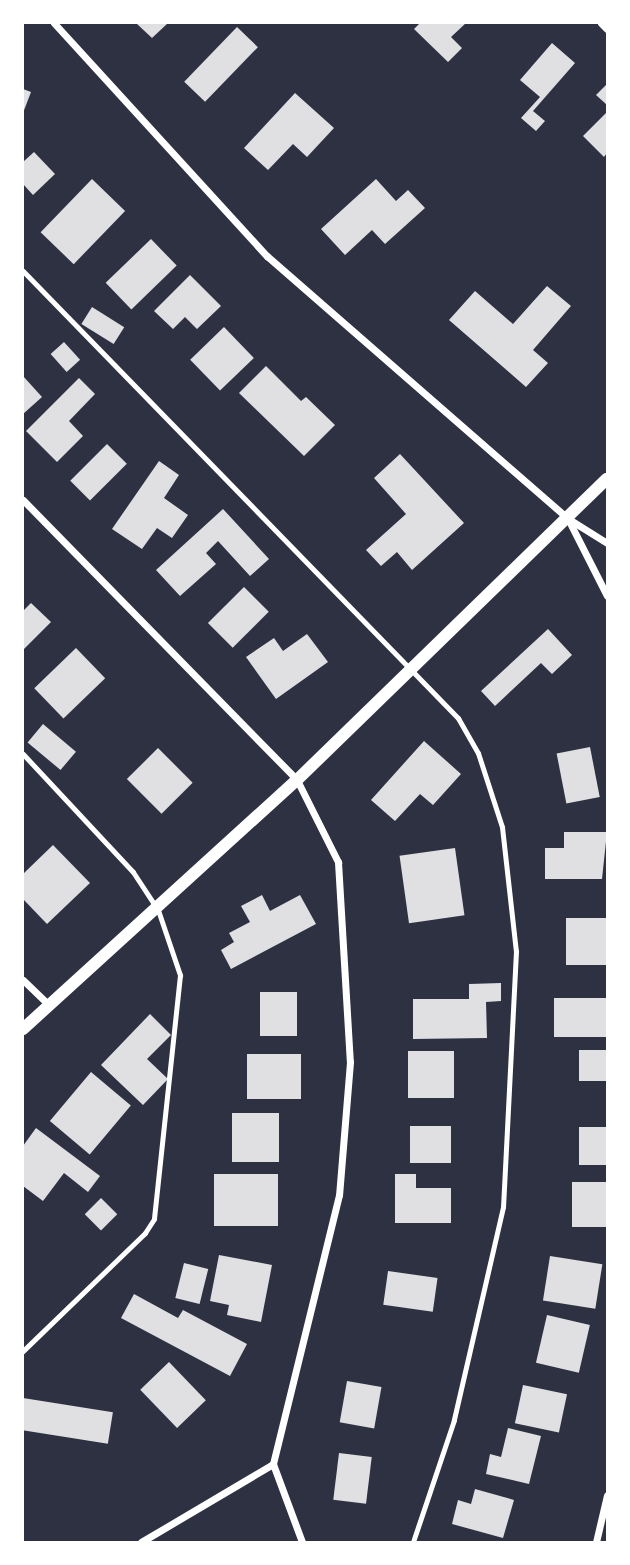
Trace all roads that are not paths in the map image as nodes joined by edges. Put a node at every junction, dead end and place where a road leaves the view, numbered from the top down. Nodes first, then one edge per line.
1 (54, 23) edge
2 (601, 23) edge
3 (607, 29) edge
4 (23, 271) edge
5 (607, 479) edge
6 (23, 500) edge
7 (567, 518) junction
8 (607, 543) edge
9 (607, 596) edge
10 (409, 671) junction
11 (23, 754) edge
12 (297, 780) junction
13 (158, 910) junction
14 (23, 980) edge
15 (48, 1004) junction
16 (23, 1029) edge
17 (23, 1351) edge
18 (273, 1464) junction
19 (607, 1496) edge
20 (141, 1542) edge
21 (302, 1542) edge
22 (413, 1542) edge
23 (596, 1542) edge

1 - 7 street
2 - 3 street
4 - 10 lane
5 - 7 street
6 - 12 street
7 - 8 street
7 - 9 street
7 - 10 street
10 - 12 street
10 - 22 lane
11 - 13 lane
12 - 13 street
12 - 18 street
13 - 15 street
13 - 17 lane
14 - 15 street
15 - 16 street
18 - 20 street
18 - 21 street
19 - 23 street

